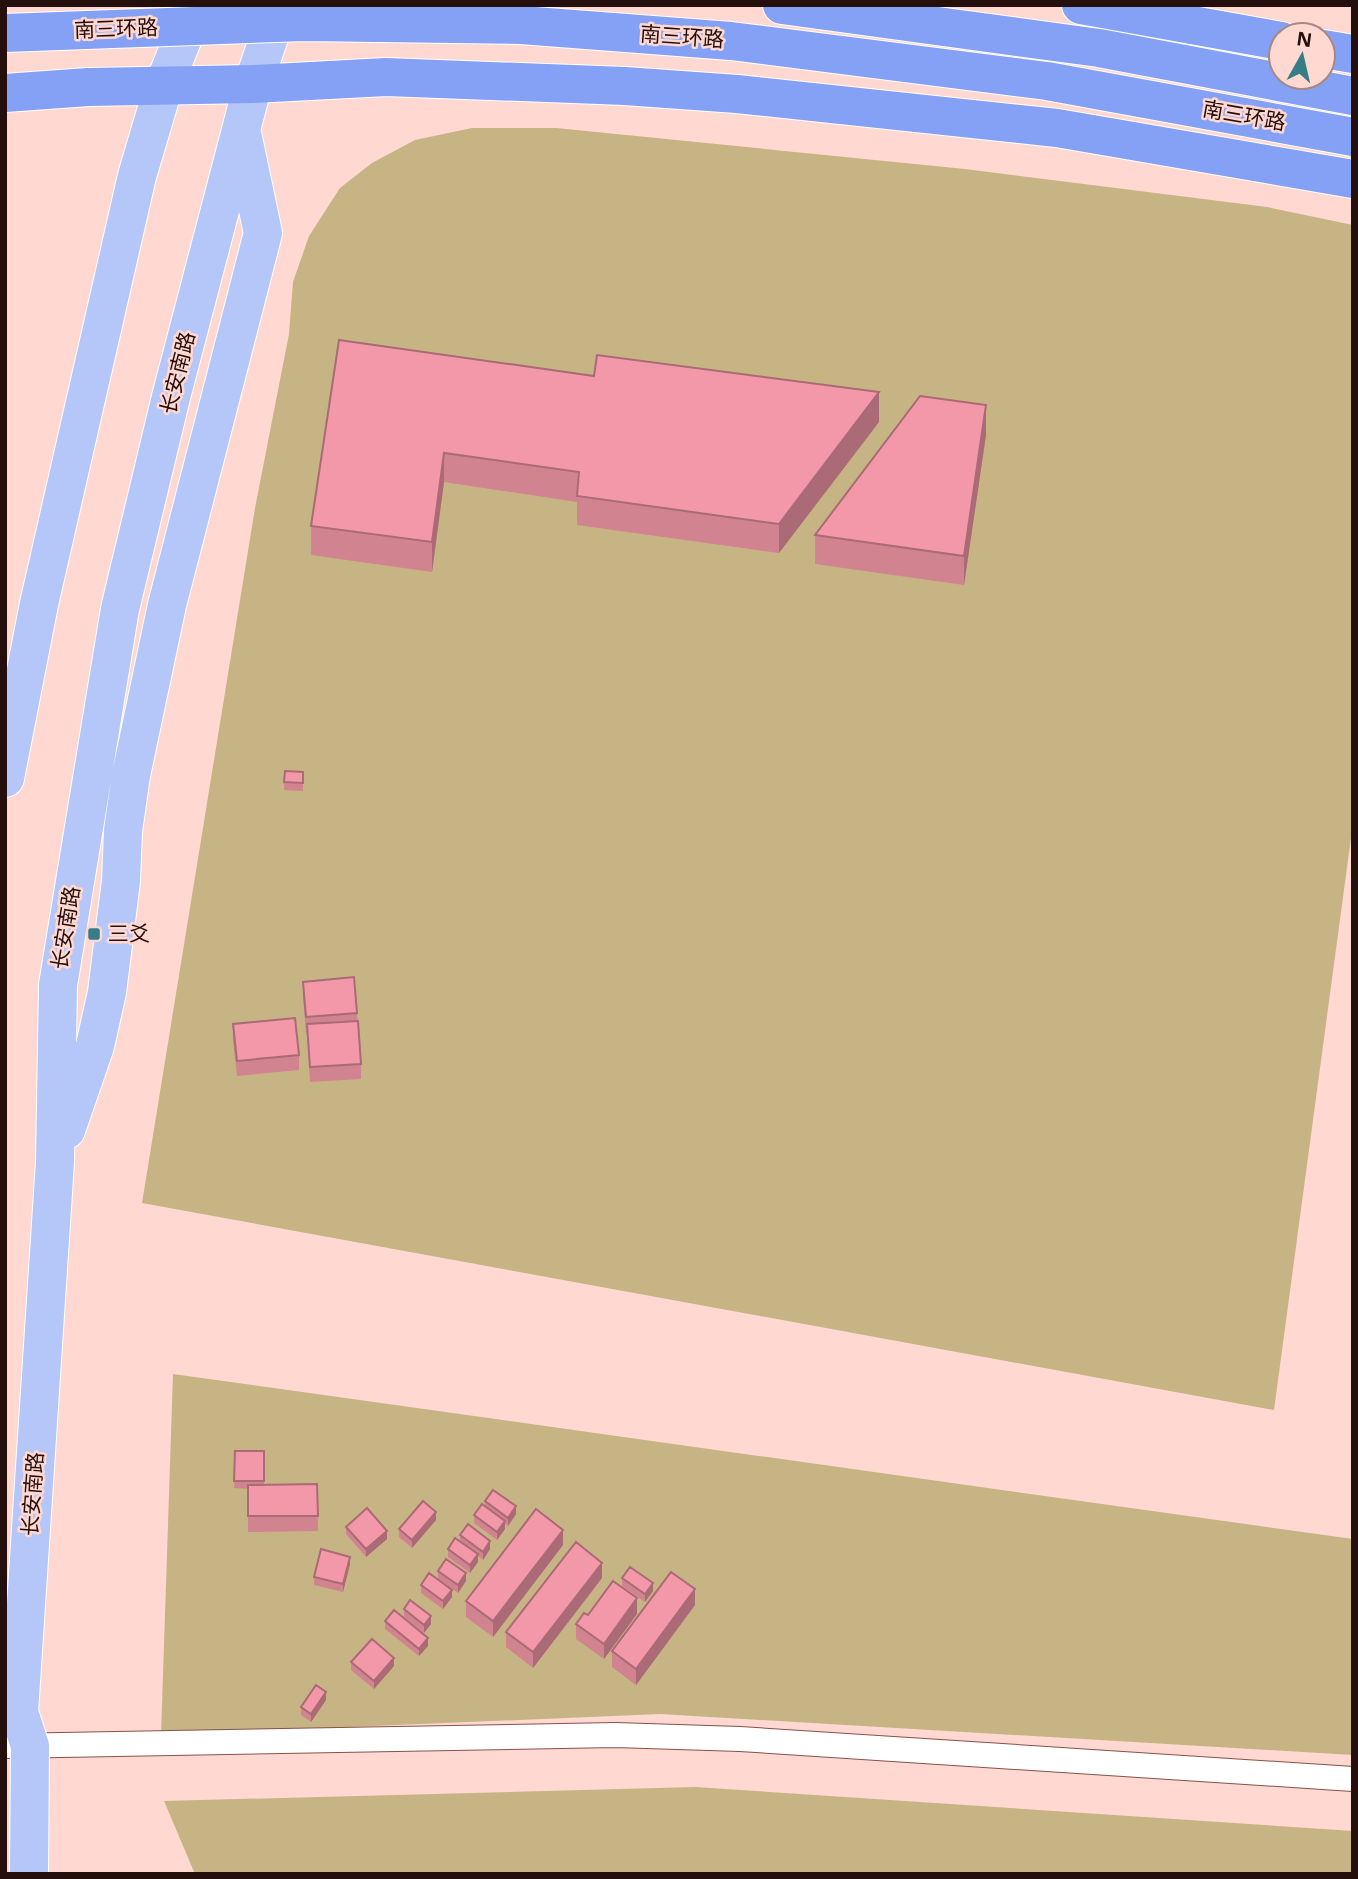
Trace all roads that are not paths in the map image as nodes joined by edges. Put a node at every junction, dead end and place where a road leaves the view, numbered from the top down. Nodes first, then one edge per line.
1 (196, 5) edge
2 (280, 5) edge
3 (782, 5) edge
4 (1081, 5) edge
5 (5, 33) edge
6 (1267, 38) edge
7 (253, 84) junction
8 (164, 85) junction
9 (5, 93) edge
10 (1353, 96) edge
11 (241, 130) junction
12 (1353, 137) edge
13 (1353, 179) edge
14 (5, 778) edge
15 (55, 1162) junction
16 (18, 1746) edge
17 (1353, 1779) edge
18 (29, 1874) edge

1 - 8 main road
2 - 7 main road, 长安南路
3 - 10 highway, 南三环路
4 - 6 highway
5 - 12 highway, 南三环路, bridge
7 - 8 highway
7 - 11 main road, 长安南路
7 - 13 highway
8 - 9 highway
8 - 14 main road
11 - 15 main road, 长安南路
11 - 15 main road
15 - 16 main road, 长安南路
16 - 17 street
16 - 18 main road, 长安南路

